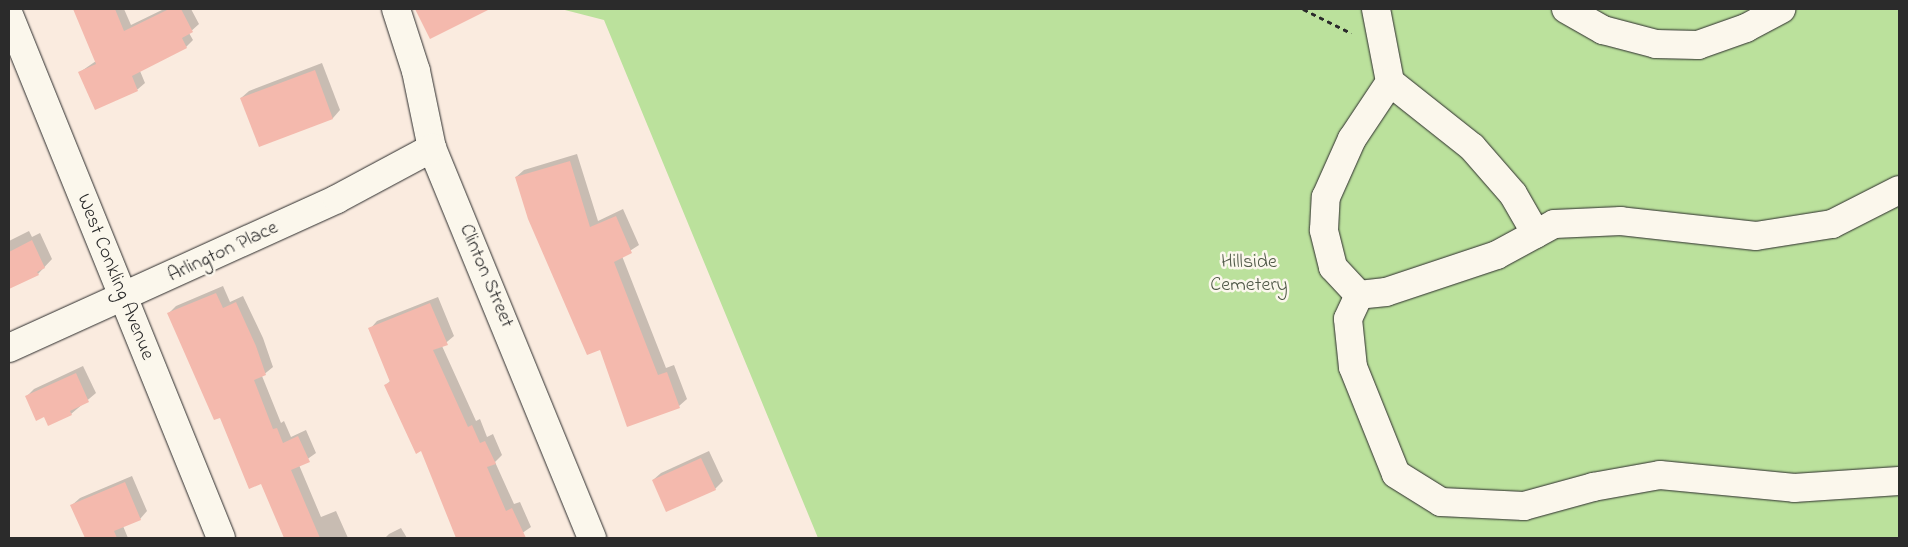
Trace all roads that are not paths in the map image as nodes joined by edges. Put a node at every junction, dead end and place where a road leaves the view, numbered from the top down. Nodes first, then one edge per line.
1 (396, 9) edge
2 (1376, 9) edge
3 (1566, 9) edge
4 (1781, 9) edge
5 (9, 15) edge
6 (1390, 82) junction
7 (432, 148) junction
8 (1899, 190) edge
9 (1536, 234) junction
10 (1359, 294) junction
11 (124, 298) junction
12 (9, 348) edge
13 (1899, 482) edge
14 (221, 538) edge
15 (592, 538) edge

1 - 7 street, Clinton Street
2 - 6 street
3 - 4 street
5 - 11 street, West Conkling Avenue
6 - 9 street
6 - 10 street
7 - 11 street, Arlington Place
7 - 15 street, Clinton Street
8 - 9 street
9 - 10 street
10 - 13 street
11 - 12 street, Arlington Place
11 - 14 street, West Conkling Avenue

